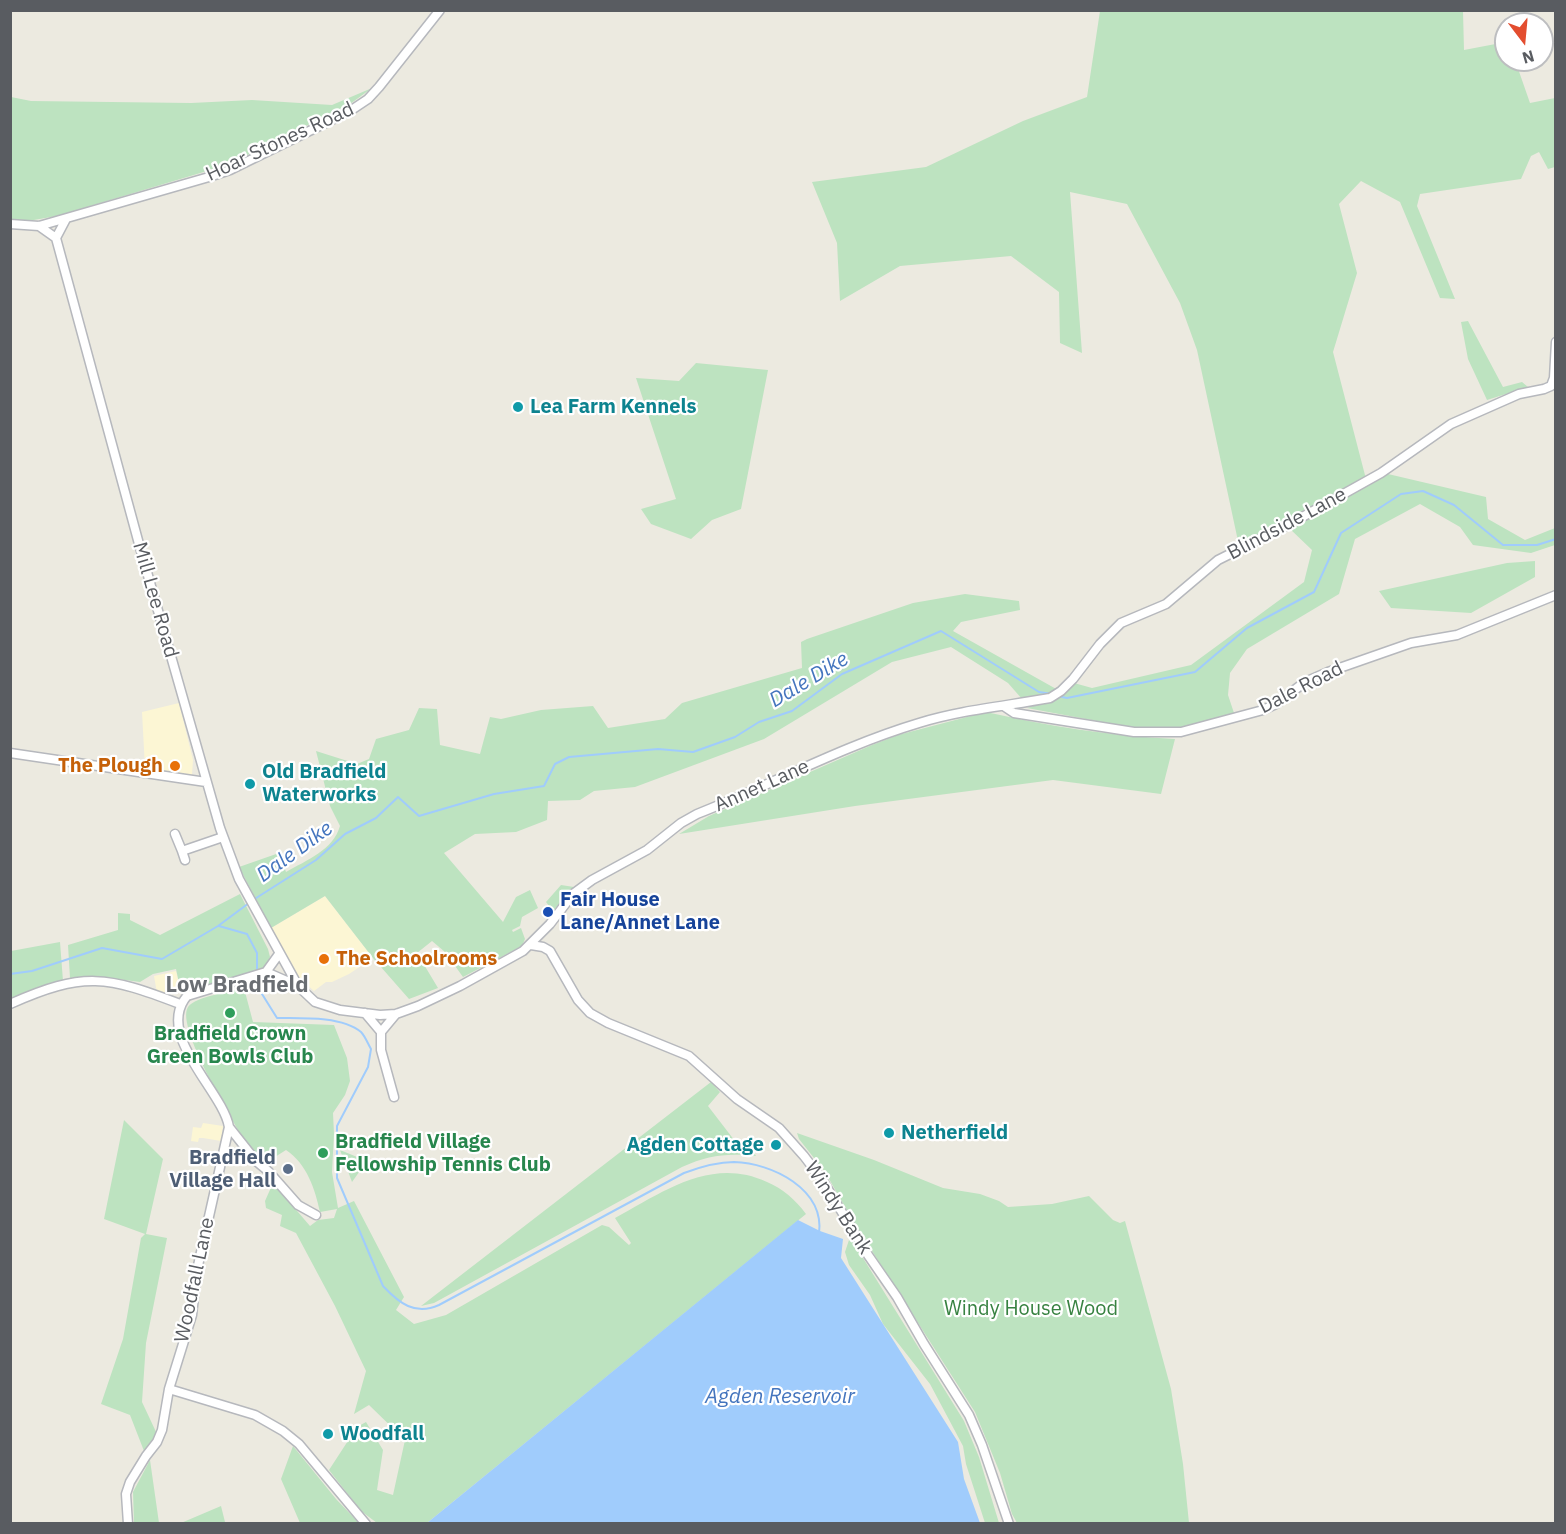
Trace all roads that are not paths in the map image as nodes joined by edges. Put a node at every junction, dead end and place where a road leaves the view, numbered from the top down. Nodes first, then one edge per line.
1 (440, 10) edge
2 (66, 219) junction
3 (10, 225) edge
4 (39, 226) junction
5 (56, 238) junction
6 (1556, 342) edge
7 (1556, 596) edge
8 (1005, 706) junction
9 (10, 753) edge
10 (206, 782) junction
11 (176, 834) dead end
12 (223, 837) junction
13 (547, 927) junction
14 (531, 945) junction
15 (550, 951) junction
16 (279, 954) junction
17 (265, 973) junction
18 (298, 986) junction
19 (10, 1004) edge
20 (180, 1004) junction
21 (365, 1013) junction
22 (396, 1014) junction
23 (381, 1032) junction
24 (394, 1097) dead end
25 (229, 1127) junction
26 (316, 1215) dead end
27 (169, 1389) junction
28 (128, 1524) edge
29 (366, 1524) edge
30 (1009, 1524) edge

1 - 2 street, Hoar Stones Road
2 - 4 street, Hoar Stones Road
2 - 5 street
3 - 4 street, Hoar Stones Road
4 - 5 street
5 - 10 street, Mill Lee Road
6 - 8 street, Blindside Lane
7 - 8 street, Dale Road
8 - 13 street, Annet Lane
9 - 10 street
10 - 12 street, Mill Lee Road
11 - 12 street
12 - 16 street, Mill Lee Road
13 - 14 street, Annet Lane
13 - 15 street, Windy Bank
14 - 15 street
14 - 22 street, Annet Lane
15 - 30 street, Windy Bank
16 - 17 street
16 - 18 street, Mill Lee Road
17 - 18 street
17 - 20 street
18 - 21 street
19 - 20 street
20 - 25 street
21 - 22 street
21 - 23 street
22 - 23 street
23 - 24 street
25 - 26 street
25 - 27 street, Woodfall Lane
27 - 28 street, Woodfall Lane
27 - 29 street

